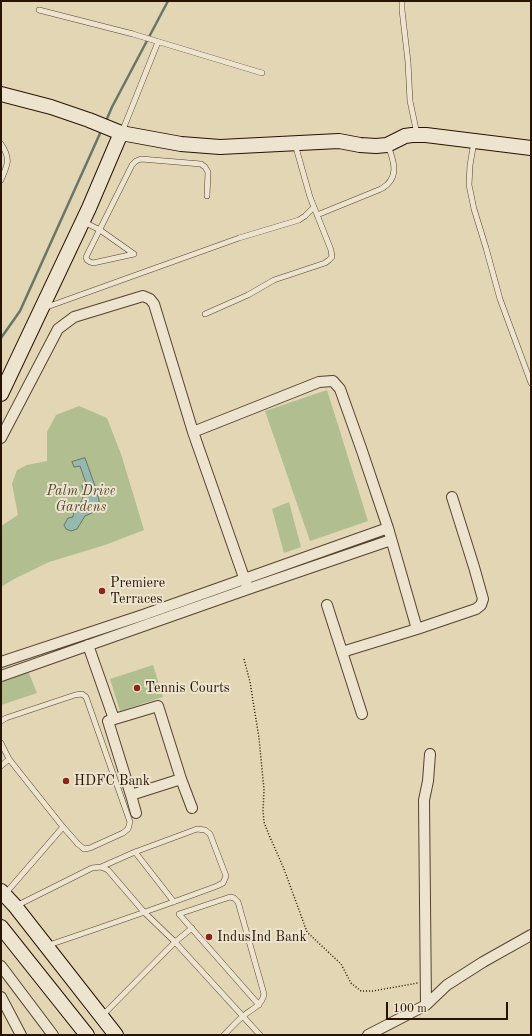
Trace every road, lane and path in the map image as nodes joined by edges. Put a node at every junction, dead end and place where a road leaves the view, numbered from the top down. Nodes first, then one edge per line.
1 (402, 1) edge
2 (39, 10) dead end
3 (158, 42) junction
4 (262, 73) dead end
5 (1, 94) edge
6 (122, 133) junction
7 (417, 135) junction
8 (474, 141) junction
9 (1, 144) edge
10 (295, 144) junction
11 (388, 144) junction
12 (531, 148) edge
13 (1, 180) edge
14 (207, 196) dead end
15 (314, 207) junction
16 (317, 215) junction
17 (82, 221) junction
18 (100, 230) junction
19 (42, 309) junction
20 (205, 314) dead end
21 (531, 383) edge
22 (1, 394) edge
23 (193, 432) junction
24 (1, 438) edge
25 (452, 497) dead end
26 (388, 528) junction
27 (391, 540) junction
28 (244, 578) junction
29 (248, 589) junction
30 (327, 605) dead end
31 (418, 629) junction
32 (84, 634) junction
33 (88, 646) junction
34 (342, 652) junction
35 (244, 659) dead end
36 (1, 662) edge
37 (1, 676) edge
38 (362, 714) dead end
39 (114, 719) junction
40 (1, 721) edge
41 (1, 743) edge
42 (430, 754) dead end
43 (9, 760) junction
44 (1, 766) edge
45 (181, 779) junction
46 (131, 794) junction
47 (192, 808) dead end
48 (136, 813) dead end
49 (63, 827) junction
50 (136, 852) junction
51 (101, 867) junction
52 (3, 893) edge
53 (174, 902) junction
54 (15, 906) junction
55 (144, 912) junction
56 (1, 927) edge
57 (192, 928) junction
58 (531, 935) edge
59 (175, 942) junction
60 (46, 946) junction
61 (1, 966) edge
62 (425, 982) junction
63 (1, 997) edge
64 (259, 1005) junction
65 (426, 1005) junction
66 (243, 1016) junction
67 (101, 1017) junction
68 (21, 1035) edge
69 (53, 1035) edge
70 (87, 1035) edge
71 (116, 1035) edge
72 (224, 1035) edge
73 (260, 1035) edge
74 (368, 1035) edge

1 - 7 lane
2 - 3 lane
3 - 4 lane
3 - 6 lane
5 - 6 street
6 - 10 street
6 - 17 street
7 - 8 street
7 - 11 street
8 - 12 street
8 - 21 lane
9 - 13 lane
10 - 11 street
10 - 15 lane
11 - 16 lane
14 - 18 lane
15 - 16 lane
15 - 19 lane
16 - 20 lane
17 - 18 lane
17 - 19 street
18 - 18 lane
19 - 22 street
23 - 24 street
23 - 26 street
23 - 28 street
25 - 31 street
26 - 27 street
26 - 28 street
27 - 29 street
27 - 31 street
28 - 29 street
28 - 32 street
29 - 33 street
30 - 34 street
31 - 34 street
32 - 33 lane
32 - 36 street
33 - 37 street
33 - 39 street
34 - 38 street
35 - 62 path
39 - 45 street
39 - 46 street
40 - 49 lane
41 - 43 lane
42 - 62 street
43 - 44 lane
43 - 49 lane
45 - 46 street
45 - 47 street
46 - 48 street
49 - 52 lane
50 - 51 lane
50 - 53 lane
50 - 53 lane
51 - 54 lane
51 - 55 lane
52 - 54 street
53 - 55 lane
54 - 60 street
55 - 59 lane
55 - 60 lane
56 - 70 street
57 - 59 lane
57 - 64 lane
57 - 64 lane
58 - 65 street
59 - 66 lane
59 - 67 lane
60 - 67 street
61 - 69 street
62 - 65 street
63 - 68 street
64 - 66 lane
65 - 74 street
66 - 72 lane
66 - 73 lane
67 - 71 street

